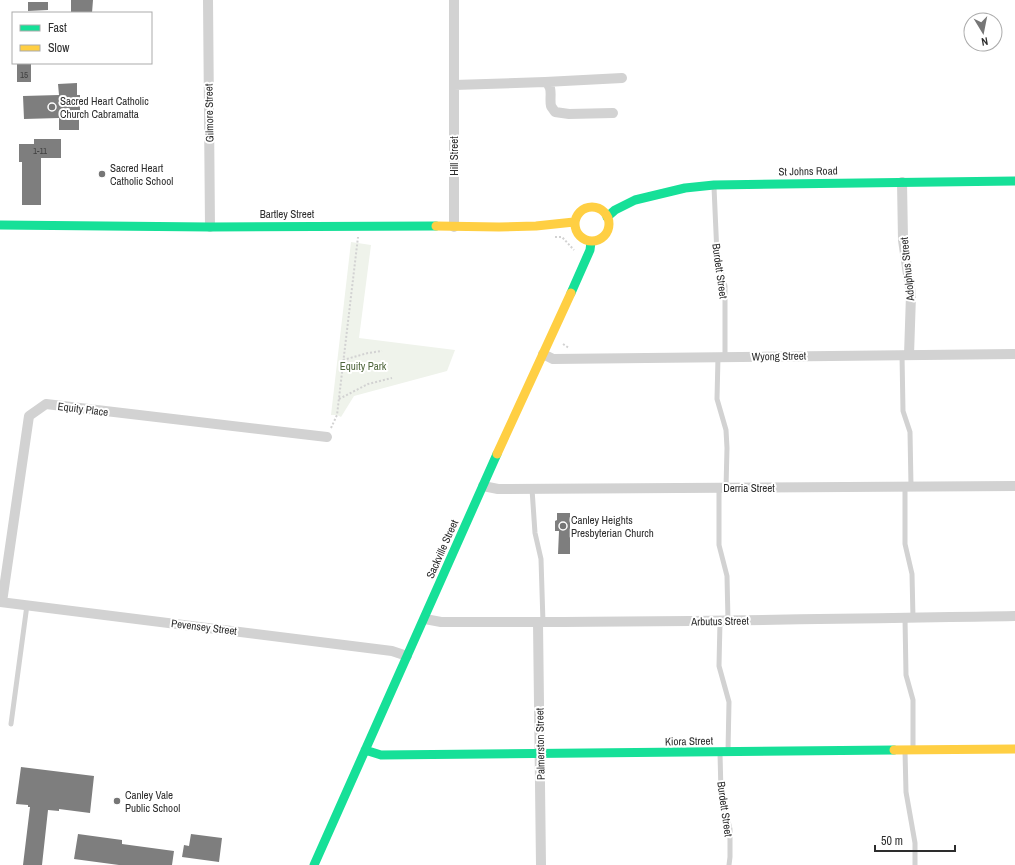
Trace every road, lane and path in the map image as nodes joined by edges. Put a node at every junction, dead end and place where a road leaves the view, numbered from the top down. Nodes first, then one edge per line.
1 (208, 0) edge
2 (454, 0) edge
3 (622, 78) dead end
4 (545, 82) junction
5 (454, 85) junction
6 (614, 113) dead end
7 (1015, 181) edge
8 (902, 182) junction
9 (714, 185) junction
10 (607, 217) junction
11 (574, 222) junction
12 (0, 225) edge
13 (210, 226) junction
14 (454, 227) junction
15 (358, 236) dead end
16 (591, 242) junction
17 (563, 344) dead end
18 (570, 349) dead end
19 (382, 351) dead end
20 (543, 354) junction
21 (1015, 354) edge
22 (905, 355) junction
23 (722, 357) junction
24 (343, 360) junction
25 (392, 378) dead end
26 (339, 399) junction
27 (327, 437) joint
28 (483, 486) junction
29 (908, 486) junction
30 (1015, 486) edge
31 (722, 488) junction
32 (532, 489) junction
33 (1, 602) edge
34 (27, 605) junction
35 (1015, 616) edge
36 (909, 618) junction
37 (425, 619) junction
38 (724, 621) junction
39 (541, 623) junction
40 (407, 656) junction
41 (11, 724) dead end
42 (1015, 749) edge
43 (365, 750) junction
44 (909, 750) junction
45 (724, 752) junction
46 (540, 754) junction
47 (314, 865) edge
48 (541, 865) edge
49 (729, 865) edge
50 (915, 865) edge

1 - 13 street, Gilmore Street
2 - 5 street, Hill Street
3 - 4 street
4 - 5 street
4 - 6 street
5 - 14 street, Hill Street
7 - 8 main road, St Johns Road
8 - 9 main road, St Johns Road
8 - 22 street, Adolphus Street
9 - 10 main road, St Johns Road
9 - 23 lane, Burdett Street
10 - 11 main road
10 - 16 main road
11 - 14 main road, Bartley Street
11 - 16 main road
12 - 13 main road, Bartley Street
13 - 14 main road, Bartley Street
15 - 24 path
16 - 20 main road, Sackville Street
17 - 18 path
19 - 24 path
20 - 23 street, Wyong Street
20 - 28 main road, Sackville Street
21 - 22 street, Wyong Street
22 - 23 street, Wyong Street
22 - 29 lane, Adolphus Street
23 - 31 lane, Burdett Street
24 - 26 path
25 - 26 path
26 - 27 path
27 - 33 street, Equity Place
28 - 32 street, Derria Street
28 - 37 main road, Sackville Street
29 - 30 street, Derria Street
29 - 31 street, Derria Street
29 - 36 lane, Adolphus Street
31 - 32 street, Derria Street
31 - 38 lane, Burdett Street
32 - 39 lane, Palmerston Street
33 - 34 street, Pevensey Street
34 - 40 street, Pevensey Street
34 - 41 lane
35 - 36 street, Arbutus Street
36 - 38 street, Arbutus Street
36 - 44 lane, Adolphus Street
37 - 39 street, Arbutus Street
37 - 40 main road, Sackville Street
38 - 39 street, Arbutus Street
38 - 45 lane, Burdett Street
39 - 46 street, Palmerston Street
40 - 43 main road, Sackville Street
42 - 44 main road, Kiora Street
43 - 46 main road, Kiora Street
43 - 47 main road, Sackville Street
44 - 45 main road, Kiora Street
44 - 50 lane, Adolphus Street
45 - 46 main road, Kiora Street
45 - 49 lane, Burdett Street
46 - 48 street, Palmerston Street

